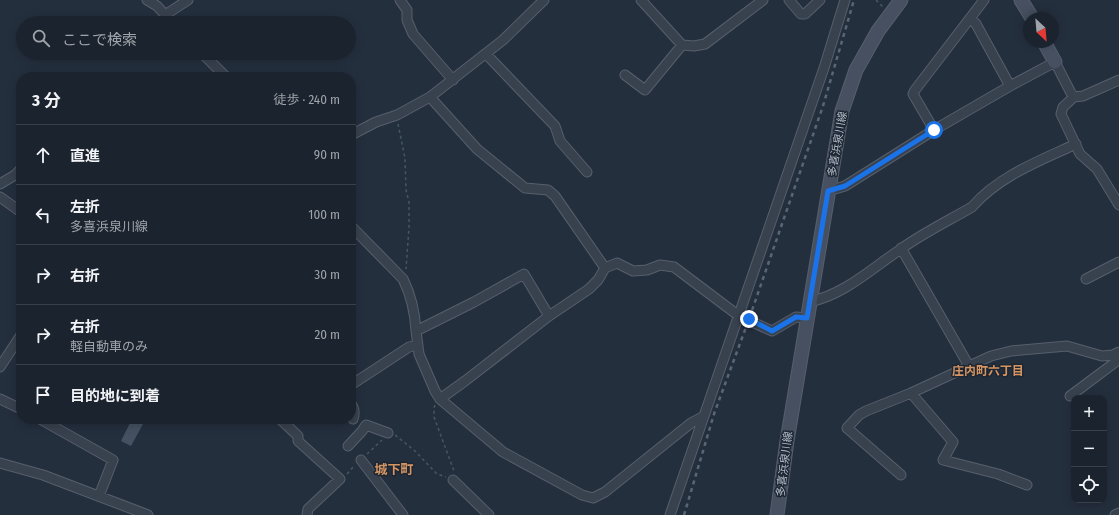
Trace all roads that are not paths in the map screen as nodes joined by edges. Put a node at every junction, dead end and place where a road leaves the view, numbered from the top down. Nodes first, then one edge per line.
1 (147, 0) edge
2 (188, 0) edge
3 (400, 0) edge
4 (544, 0) edge
5 (641, 0) edge
6 (763, 0) edge
7 (789, 0) edge
8 (820, 0) edge
9 (845, 0) edge
10 (901, 0) edge
11 (984, 0) edge
12 (1020, 0) edge
13 (1028, 12) edge
14 (165, 15) joint
15 (970, 18) junction
16 (682, 45) junction
17 (1047, 48) edge
18 (486, 54) junction
19 (209, 60) edge
20 (1055, 62) junction
21 (221, 72) edge
22 (625, 75) dead end
23 (453, 80) junction
24 (1119, 80) edge
25 (1010, 86) junction
26 (430, 97) junction
27 (1074, 97) junction
28 (934, 130) junction
29 (356, 132) edge
30 (1076, 144) junction
31 (588, 172) dead end
32 (16, 174) edge
33 (0, 184) edge
34 (828, 191) junction
35 (0, 197) edge
36 (1119, 205) edge
37 (16, 208) edge
38 (356, 231) edge
39 (901, 248) junction
40 (1119, 262) edge
41 (605, 268) junction
42 (1086, 279) dead end
43 (809, 302) junction
44 (549, 316) junction
45 (739, 316) junction
46 (807, 318) junction
47 (416, 331) junction
48 (16, 343) edge
49 (418, 345) junction
50 (1117, 358) edge
51 (969, 366) junction
52 (0, 367) edge
53 (356, 382) edge
54 (911, 393) junction
55 (1070, 396) dead end
56 (0, 399) edge
57 (440, 399) junction
58 (16, 407) edge
59 (704, 416) junction
60 (356, 420) edge
61 (49, 424) edge
62 (285, 424) edge
63 (366, 425) junction
64 (388, 432) road end
65 (348, 446) dead end
66 (361, 460) dead end
67 (0, 463) edge
68 (901, 475) dead end
69 (453, 480) road end
70 (1027, 485) dead end
71 (99, 496) junction
72 (1119, 513) edge
73 (148, 515) edge
74 (307, 515) edge
75 (403, 515) edge
76 (489, 515) edge
77 (670, 515) edge
78 (777, 515) edge
79 (1115, 515) edge

1 - 14 street
2 - 14 street
3 - 23 street
4 - 18 street
5 - 16 street
6 - 16 street
7 - 8 street
9 - 45 street
10 - 34 main road, 多喜浜泉川線
11 - 15 street
12 - 13 main road
15 - 25 street
15 - 28 street
16 - 22 street
17 - 20 main road
18 - 23 street
18 - 31 street
19 - 21 street
20 - 25 street
20 - 27 street
23 - 26 street
24 - 27 street
25 - 28 street
26 - 29 street
26 - 41 street
27 - 30 street
28 - 34 street
30 - 36 street
30 - 39 street
32 - 33 street
34 - 43 main road, 多喜浜泉川線
35 - 37 street
38 - 47 street
39 - 43 street
39 - 51 street
40 - 42 street
41 - 44 street
41 - 45 street
43 - 46 main road, 多喜浜泉川線
44 - 47 street
44 - 57 street
45 - 46 street
45 - 59 street
46 - 78 main road, 多喜浜泉川線
47 - 49 street
48 - 52 street
49 - 53 street
49 - 57 street
50 - 51 street
50 - 55 street
51 - 54 street
54 - 68 street
54 - 70 street
56 - 58 street
57 - 59 street
59 - 77 street
60 - 63 street
61 - 71 street
62 - 74 street
63 - 64 street
63 - 65 street
66 - 75 street
67 - 71 street
69 - 76 street
71 - 73 street
72 - 79 street

